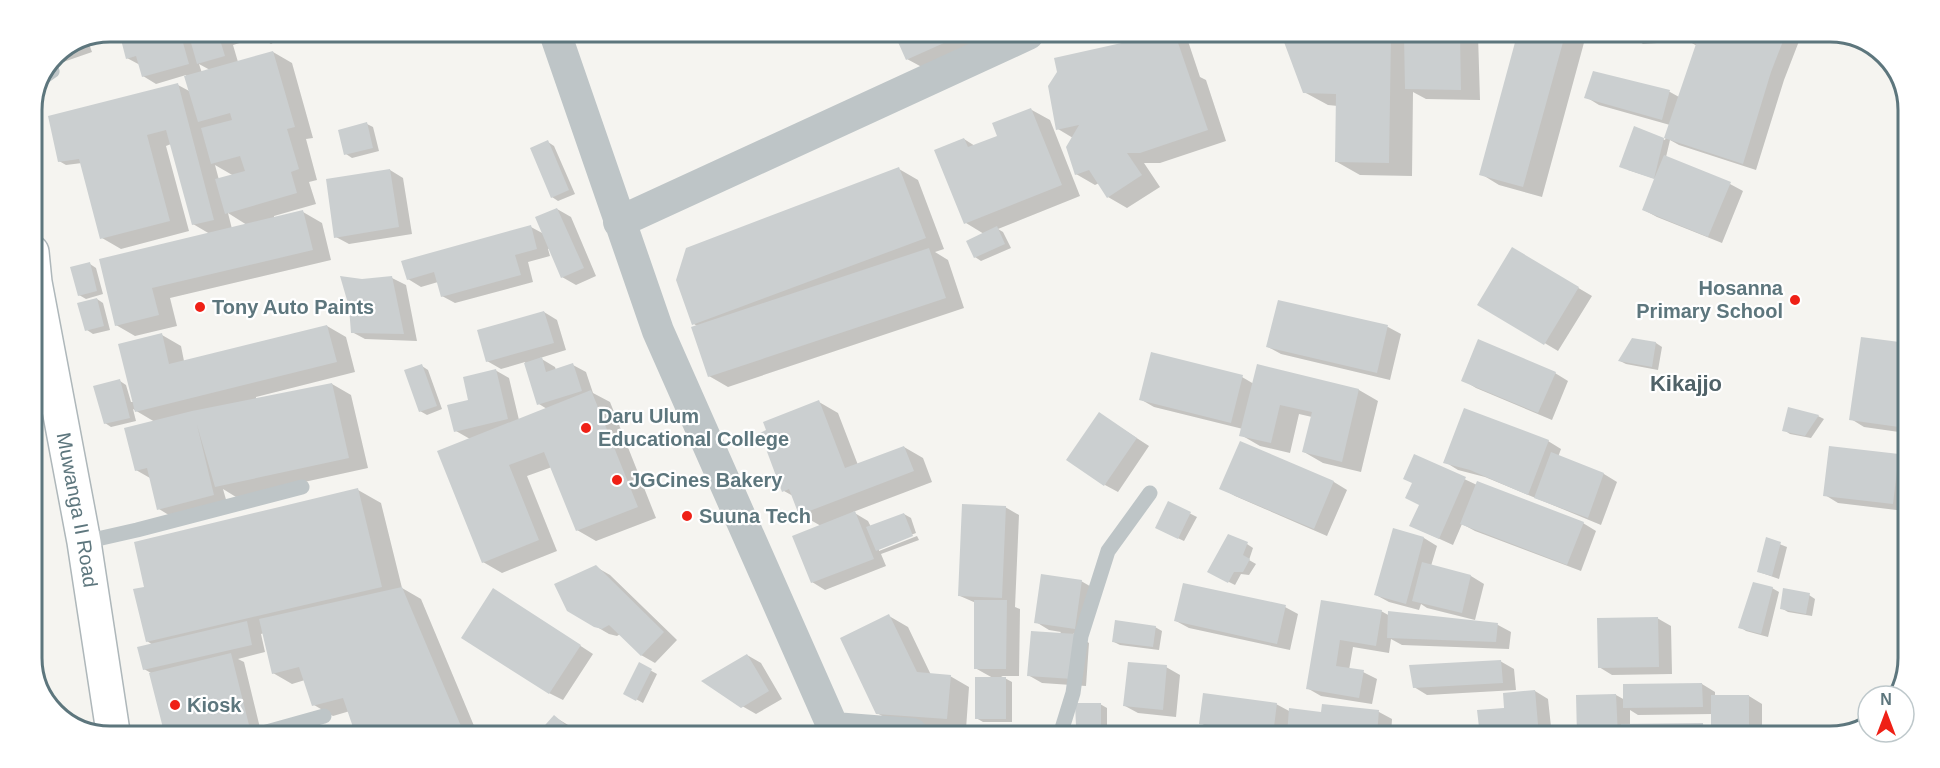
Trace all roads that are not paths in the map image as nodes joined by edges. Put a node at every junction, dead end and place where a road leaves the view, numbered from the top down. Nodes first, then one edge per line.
1 (558, 42) edge
2 (1011, 42) edge
3 (619, 222) junction
4 (42, 320) edge
5 (302, 487) dead end
6 (1150, 493) dead end
7 (84, 542) junction
8 (324, 716) dead end
9 (111, 726) edge
10 (288, 726) edge
11 (833, 726) edge
12 (1063, 726) edge

1 - 3 street
2 - 3 street
3 - 11 street
4 - 7 street, Muwanga II Road
5 - 7 lane
6 - 12 lane
7 - 9 street, Muwanga II Road
8 - 10 lane

